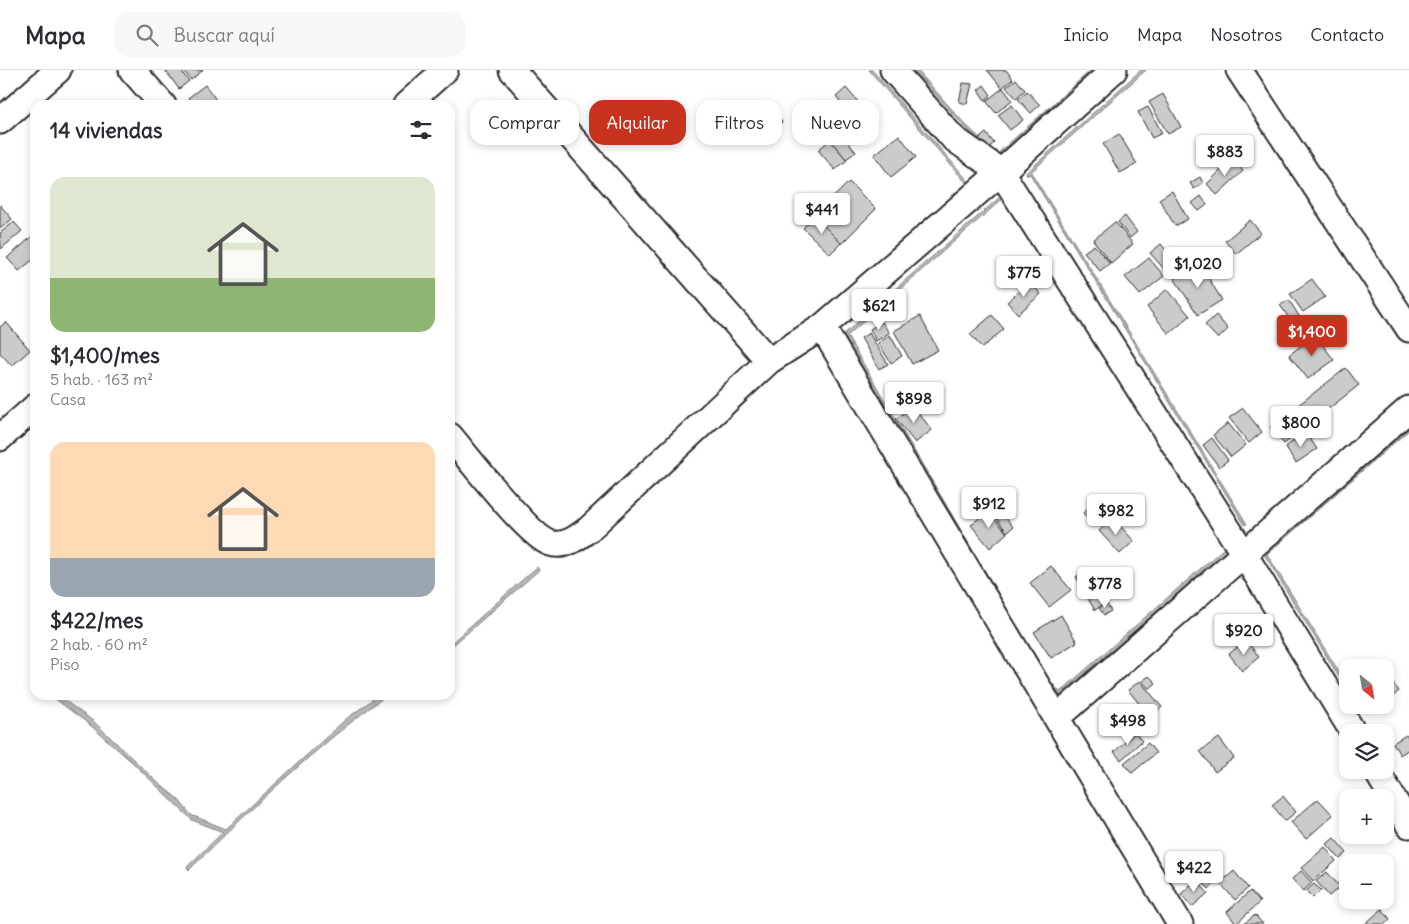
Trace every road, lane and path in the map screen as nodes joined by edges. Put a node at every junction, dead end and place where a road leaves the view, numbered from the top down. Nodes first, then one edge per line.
1 (58, 70) edge
2 (132, 70) edge
3 (445, 70) edge
4 (512, 70) edge
5 (893, 70) edge
6 (1114, 70) edge
7 (1239, 70) edge
8 (159, 100) edge
9 (412, 100) edge
10 (0, 122) edge
11 (1001, 172) junction
12 (822, 327) junction
13 (1409, 329) edge
14 (769, 361) junction
15 (1409, 409) edge
16 (30, 411) edge
17 (0, 438) edge
18 (455, 442) edge
19 (1244, 554) junction
20 (1057, 718) junction
21 (1348, 724) edge
22 (1381, 779) edge
23 (1409, 825) edge
24 (1180, 924) edge

1 - 10 street
2 - 8 street
3 - 9 street
4 - 14 street
5 - 11 street
6 - 11 street
7 - 13 street
11 - 12 street
11 - 19 street
12 - 14 street
12 - 20 street
14 - 18 street
15 - 19 street
16 - 17 street
19 - 20 street
19 - 21 street
20 - 24 street
22 - 23 street

